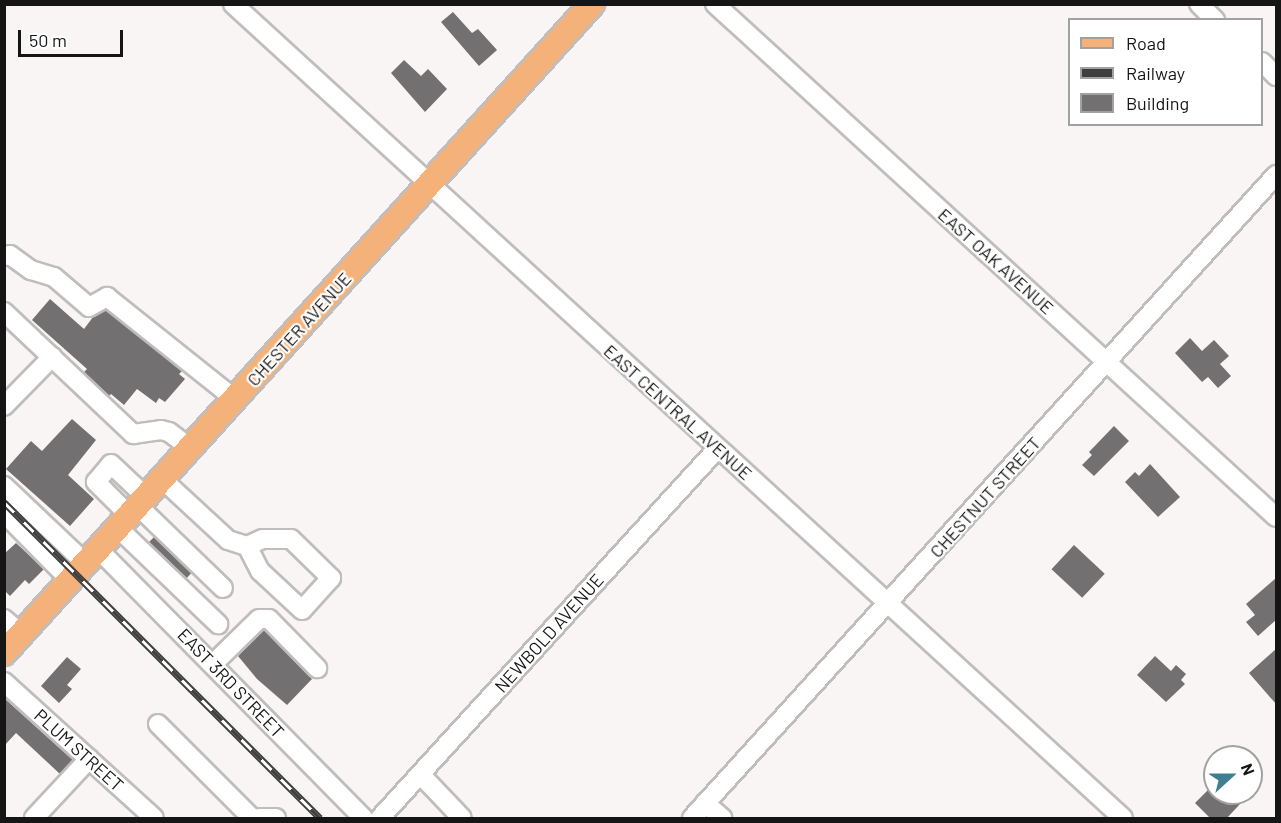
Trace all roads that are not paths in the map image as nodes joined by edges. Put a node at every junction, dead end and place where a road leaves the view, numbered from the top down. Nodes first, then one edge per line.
1 (233, 4) edge
2 (592, 4) edge
3 (716, 4) edge
4 (1199, 4) edge
5 (1213, 18) edge
6 (1263, 63) edge
7 (1276, 76) edge
8 (1276, 175) edge
9 (430, 185) junction
10 (4, 256) edge
11 (4, 312) edge
12 (52, 357) junction
13 (1106, 363) junction
14 (235, 399) junction
15 (4, 406) edge
16 (190, 448) junction
17 (718, 448) junction
18 (162, 479) junction
19 (4, 486) edge
20 (133, 512) junction
21 (1276, 517) edge
22 (7, 519) edge
23 (247, 546) junction
24 (85, 564) junction
25 (223, 588) dead end
26 (888, 604) junction
27 (218, 624) dead end
28 (13, 627) edge
29 (4, 653) edge
30 (213, 664) junction
31 (317, 668) dead end
32 (4, 682) edge
33 (158, 724) dead end
34 (88, 759) junction
35 (421, 775) junction
36 (705, 803) junction
37 (33, 819) edge
38 (154, 819) edge
39 (252, 819) edge
40 (259, 819) edge
41 (276, 819) edge
42 (363, 819) edge
43 (380, 819) edge
44 (462, 819) edge
45 (692, 819) edge
46 (722, 819) edge
47 (1123, 819) edge

1 - 9 street, EAST CENTRAL AVENUE
2 - 9 main road, CHESTER AVENUE
3 - 13 street, EAST OAK AVENUE
4 - 5 street
6 - 7 street
8 - 13 street, CHESTNUT STREET
9 - 14 main road, CHESTER AVENUE
9 - 17 street, EAST CENTRAL AVENUE
10 - 14 street
11 - 12 street
12 - 15 street
12 - 16 street
13 - 21 street, EAST OAK AVENUE
13 - 26 street, CHESTNUT STREET
14 - 16 main road, CHESTER AVENUE
16 - 18 main road, CHESTER AVENUE
17 - 26 street, EAST CENTRAL AVENUE
17 - 35 street, NEWBOLD AVENUE
18 - 20 main road, CHESTER AVENUE
18 - 23 street
19 - 24 street
20 - 24 main road, CHESTER AVENUE
20 - 25 street
20 - 27 street
22 - 24 street
23 - 23 street
24 - 28 main road, CHESTER AVENUE
24 - 30 street, EAST 3RD STREET
26 - 36 street, CHESTNUT STREET
26 - 47 street, EAST CENTRAL AVENUE
28 - 29 main road, CHESTER AVENUE
30 - 31 street
30 - 42 street, EAST 3RD STREET
32 - 34 street, PLUM STREET
33 - 39 street
34 - 37 street
34 - 38 street, PLUM STREET
35 - 43 street, NEWBOLD AVENUE
35 - 44 street
36 - 45 street, CHESTNUT STREET
36 - 46 street
40 - 41 street

